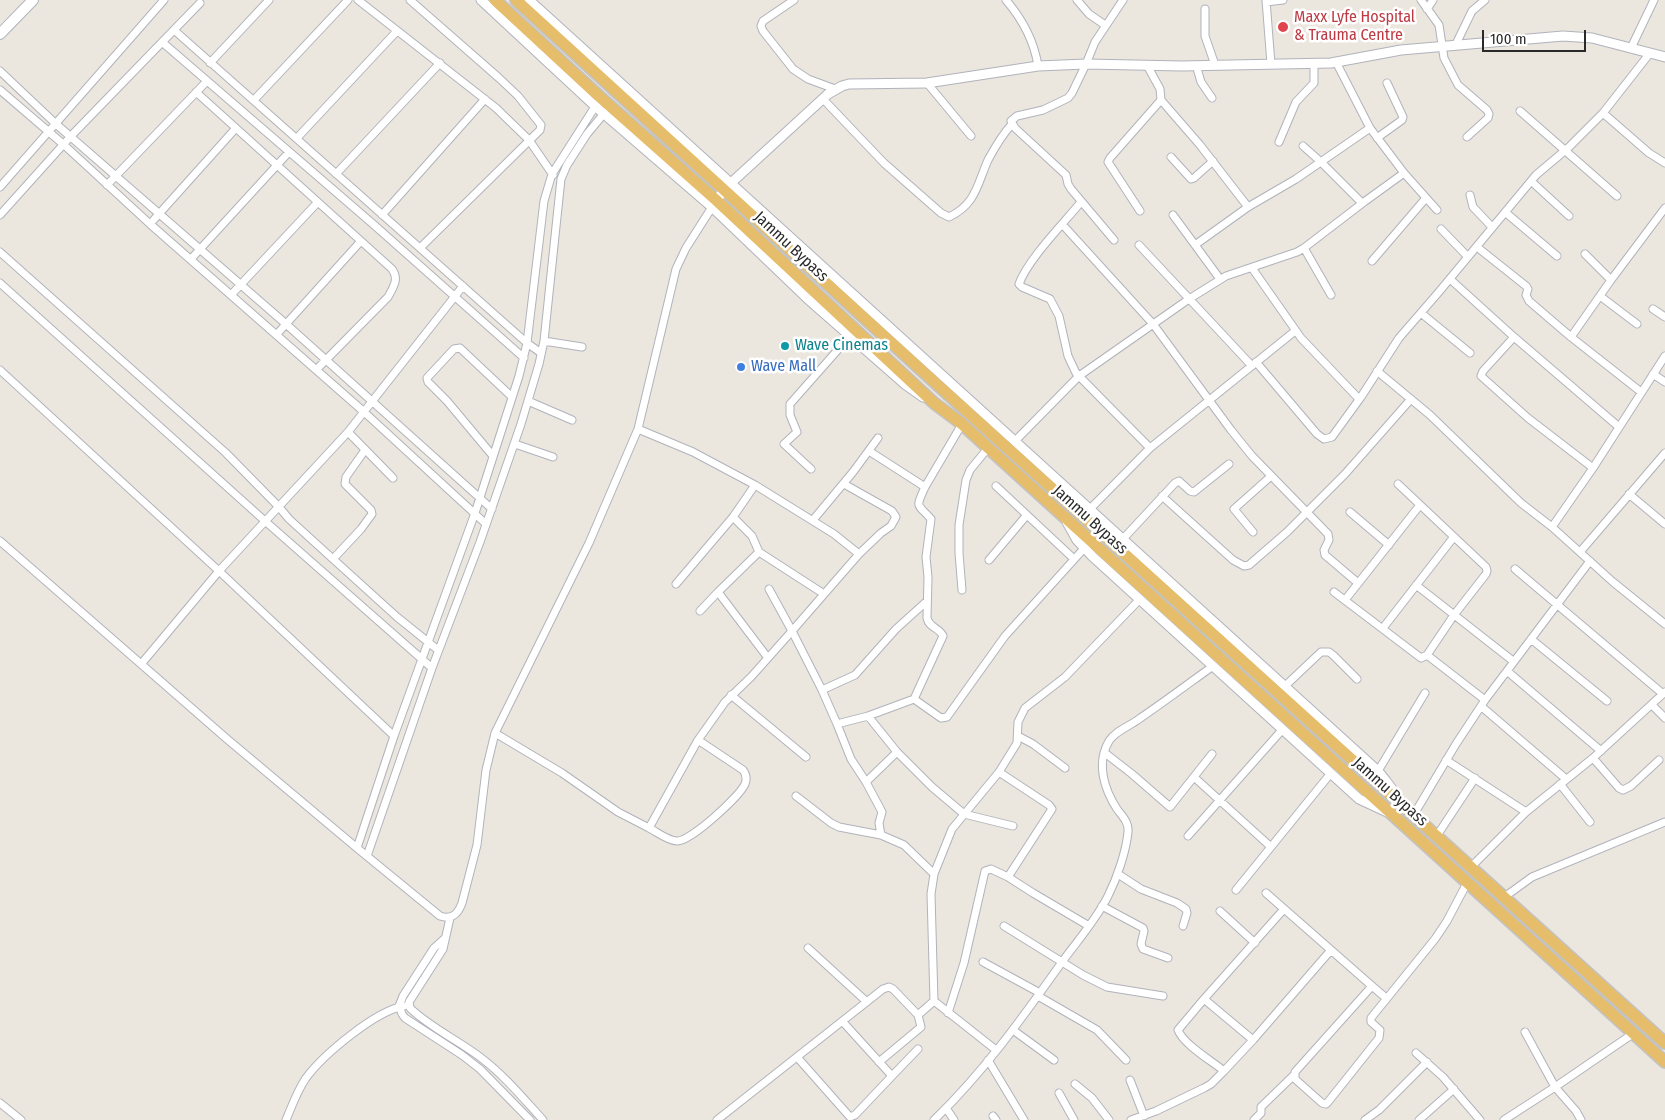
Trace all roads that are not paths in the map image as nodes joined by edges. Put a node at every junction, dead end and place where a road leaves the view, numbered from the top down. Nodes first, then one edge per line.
1 (24, 0) edge
2 (33, 0) edge
3 (164, 0) edge
4 (269, 0) edge
5 (348, 0) edge
6 (358, 0) edge
7 (410, 0) edge
8 (481, 0) edge
9 (495, 0) edge
10 (516, 0) edge
11 (529, 0) edge
12 (794, 0) edge
13 (1006, 0) edge
14 (1077, 0) edge
15 (1123, 0) edge
16 (1283, 0) edge
17 (1420, 0) edge
18 (1434, 0) edge
19 (1485, 0) edge
20 (1654, 0) edge
21 (1266, 1) edge
22 (200, 4) dead end
23 (1205, 9) dead end
24 (1428, 9) junction
25 (0, 25) edge
26 (1105, 25) junction
27 (174, 30) junction
28 (398, 31) junction
29 (0, 34) edge
30 (162, 42) junction
31 (1456, 44) junction
32 (1441, 46) junction
33 (1631, 48) junction
34 (1650, 53) junction
35 (1665, 57) edge
36 (1336, 62) junction
37 (210, 63) junction
38 (440, 64) junction
39 (1086, 64) junction
40 (1272, 64) junction
41 (1314, 64) junction
42 (1147, 65) junction
43 (1196, 65) junction
44 (1215, 65) junction
45 (1038, 66) junction
46 (0, 71) edge
47 (207, 81) junction
48 (927, 83) junction
49 (1387, 83) dead end
50 (835, 89) junction
51 (0, 90) edge
52 (196, 92) junction
53 (1212, 98) dead end
54 (485, 99) junction
55 (823, 99) junction
56 (254, 100) junction
57 (1161, 100) junction
58 (603, 106) junction
59 (1520, 111) dead end
60 (1603, 112) junction
61 (56, 124) junction
62 (1012, 124) junction
63 (236, 128) junction
64 (1370, 128) junction
65 (49, 132) junction
66 (71, 136) junction
67 (971, 136) dead end
68 (1467, 137) dead end
69 (297, 138) junction
70 (1377, 138) junction
71 (529, 140) junction
72 (1279, 142) dead end
73 (63, 144) junction
74 (1303, 146) dead end
75 (1565, 150) junction
76 (289, 152) junction
77 (1171, 157) dead end
78 (1213, 161) junction
79 (1321, 162) junction
80 (1665, 163) edge
81 (276, 166) junction
82 (1404, 173) junction
83 (336, 174) junction
84 (552, 174) junction
85 (116, 176) junction
86 (1531, 181) junction
87 (107, 185) junction
88 (560, 186) junction
89 (0, 187) edge
90 (728, 187) junction
91 (1470, 195) dead end
92 (1617, 196) dead end
93 (1426, 198) junction
94 (1081, 202) junction
95 (317, 203) junction
96 (714, 203) junction
97 (1362, 203) junction
98 (1248, 207) junction
99 (1665, 208) edge
100 (1436, 210) dead end
101 (1140, 211) dead end
102 (1505, 212) junction
103 (160, 214) junction
104 (0, 215) edge
105 (382, 215) junction
106 (1173, 215) dead end
107 (1569, 216) dead end
108 (150, 224) junction
109 (1062, 224) junction
110 (1492, 228) junction
111 (1441, 229) dead end
112 (1114, 240) dead end
113 (361, 241) junction
114 (1139, 245) dead end
115 (1195, 245) junction
116 (1477, 246) junction
117 (420, 248) junction
118 (1304, 248) junction
119 (199, 250) junction
120 (0, 252) edge
121 (1585, 254) dead end
122 (1557, 256) dead end
123 (1468, 257) junction
124 (191, 258) junction
125 (1372, 261) dead end
126 (1252, 268) junction
127 (1220, 279) junction
128 (1450, 279) junction
129 (1611, 280) junction
130 (0, 283) edge
131 (240, 285) junction
132 (462, 286) junction
133 (231, 295) junction
134 (1331, 295) dead end
135 (453, 296) junction
136 (1600, 296) junction
137 (1189, 299) junction
138 (1653, 309) dead end
139 (1421, 313) junction
140 (1665, 317) edge
141 (286, 324) junction
142 (1153, 324) junction
143 (1637, 324) dead end
144 (1295, 331) junction
145 (277, 334) junction
146 (850, 336) junction
147 (1571, 337) junction
148 (1514, 338) junction
149 (544, 341) junction
150 (527, 343) junction
151 (582, 347) dead end
152 (1470, 352) dead end
153 (541, 353) junction
154 (1665, 356) edge
155 (524, 358) junction
156 (326, 359) junction
157 (1254, 364) junction
158 (0, 370) edge
159 (316, 370) junction
160 (1377, 372) junction
161 (1653, 374) junction
162 (1079, 376) junction
163 (1665, 382) edge
164 (1641, 392) junction
165 (512, 397) junction
166 (1359, 399) junction
167 (1411, 399) junction
168 (372, 400) junction
169 (1209, 400) junction
170 (528, 401) junction
171 (934, 403) junction
172 (364, 411) junction
173 (572, 420) dead end
174 (962, 424) junction
175 (1619, 427) junction
176 (638, 429) junction
177 (348, 432) junction
178 (878, 438) dead end
179 (1015, 442) junction
180 (514, 444) junction
181 (988, 448) junction
182 (1150, 448) junction
183 (365, 450) junction
184 (869, 451) junction
185 (1665, 454) edge
186 (493, 456) junction
187 (553, 456) dead end
188 (1229, 464) dead end
189 (1593, 468) junction
190 (811, 469) dead end
191 (1270, 477) junction
192 (393, 478) dead end
193 (844, 484) junction
194 (1398, 484) dead end
195 (755, 485) junction
196 (996, 486) dead end
197 (925, 487) junction
198 (1629, 494) junction
199 (1162, 496) junction
200 (480, 498) junction
201 (1420, 505) junction
202 (279, 507) junction
203 (492, 509) junction
204 (1090, 509) junction
205 (1350, 512) dead end
206 (475, 513) junction
207 (1306, 513) junction
208 (1026, 516) junction
209 (733, 517) junction
210 (813, 520) junction
211 (265, 521) junction
212 (486, 524) junction
213 (1665, 524) edge
214 (1552, 527) junction
215 (1253, 532) dead end
216 (1453, 538) junction
217 (1122, 540) junction
218 (0, 541) edge
219 (1087, 545) junction
220 (1389, 545) junction
221 (759, 552) junction
222 (1580, 552) junction
223 (859, 554) junction
224 (333, 559) junction
225 (1074, 559) junction
226 (989, 560) dead end
227 (1590, 561) junction
228 (1515, 569) dead end
229 (218, 571) junction
230 (1358, 583) junction
231 (676, 584) dead end
232 (1416, 584) junction
233 (770, 589) dead end
234 (962, 590) dead end
235 (718, 592) junction
236 (1334, 592) dead end
237 (824, 594) junction
238 (1140, 599) junction
239 (1345, 600) junction
240 (928, 601) junction
241 (1557, 603) junction
242 (700, 611) dead end
243 (1454, 615) junction
244 (1665, 624) edge
245 (1383, 628) junction
246 (792, 631) junction
247 (1531, 639) junction
248 (428, 642) junction
249 (438, 650) junction
250 (1427, 655) junction
251 (768, 658) junction
252 (422, 659) junction
253 (1513, 661) junction
254 (142, 663) junction
255 (1212, 666) junction
256 (432, 668) junction
257 (1507, 671) junction
258 (1357, 679) dead end
259 (1284, 687) junction
260 (822, 690) junction
261 (1425, 693) dead end
262 (1664, 693) edge
263 (731, 695) junction
264 (914, 699) junction
265 (1607, 701) dead end
266 (1484, 704) junction
267 (1652, 704) junction
268 (868, 716) junction
269 (1665, 718) edge
270 (836, 724) junction
271 (1282, 730) junction
272 (495, 733) junction
273 (394, 736) junction
274 (1018, 736) junction
275 (698, 740) junction
276 (1601, 751) junction
277 (897, 752) junction
278 (1104, 753) junction
279 (1212, 754) dead end
280 (806, 758) dead end
281 (1593, 758) junction
282 (1446, 760) junction
283 (1659, 760) dead end
284 (1065, 768) dead end
285 (1378, 771) junction
286 (999, 772) junction
287 (1331, 773) junction
288 (1194, 777) junction
289 (1475, 778) junction
290 (866, 782) junction
291 (1563, 782) junction
292 (796, 796) dead end
293 (1219, 799) junction
294 (1402, 806) junction
295 (1526, 812) junction
296 (1390, 813) junction
297 (964, 814) junction
298 (1413, 816) junction
299 (1590, 822) dead end
300 (1665, 822) edge
301 (1013, 826) dead end
302 (649, 828) junction
303 (881, 836) junction
304 (1188, 836) dead end
305 (1436, 837) junction
306 (1271, 847) junction
307 (357, 848) junction
308 (367, 856) junction
309 (1470, 868) junction
310 (934, 874) junction
311 (1118, 874) junction
312 (1008, 877) junction
313 (1467, 883) junction
314 (1236, 890) dead end
315 (1266, 893) dead end
316 (1503, 898) junction
317 (1102, 906) junction
318 (1284, 909) junction
319 (1220, 911) dead end
320 (450, 918) junction
321 (1004, 926) dead end
322 (1089, 926) junction
323 (1183, 926) dead end
324 (444, 939) junction
325 (1255, 943) junction
326 (808, 948) dead end
327 (1331, 950) junction
328 (1168, 958) dead end
329 (1063, 961) junction
330 (983, 962) dead end
331 (1372, 986) junction
332 (1039, 995) junction
333 (1163, 996) dead end
334 (1386, 998) junction
335 (1204, 1000) junction
336 (934, 1001) junction
337 (867, 1002) junction
338 (409, 1004) junction
339 (400, 1006) junction
340 (948, 1013) junction
341 (918, 1015) junction
342 (843, 1022) junction
343 (1012, 1030) junction
344 (1525, 1032) dead end
345 (1634, 1033) junction
346 (1253, 1040) junction
347 (1665, 1043) edge
348 (918, 1049) dead end
349 (996, 1050) junction
350 (1416, 1053) dead end
351 (797, 1057) junction
352 (988, 1060) junction
353 (1054, 1060) dead end
354 (1126, 1060) dead end
355 (879, 1062) junction
356 (1427, 1062) junction
357 (1665, 1062) edge
358 (1224, 1071) junction
359 (1294, 1075) junction
360 (892, 1076) junction
361 (1130, 1080) dead end
362 (1075, 1084) dead end
363 (1555, 1087) junction
364 (1454, 1089) junction
365 (1059, 1093) dead end
366 (0, 1103) edge
367 (946, 1108) junction
368 (1144, 1116) junction
369 (21, 1120) edge
370 (286, 1120) edge
371 (530, 1120) edge
372 (542, 1120) edge
373 (717, 1120) edge
374 (934, 1120) edge
375 (954, 1120) edge
376 (1024, 1120) edge
377 (1074, 1120) edge
378 (1109, 1120) edge
379 (1131, 1120) edge
380 (1254, 1120) edge
381 (1364, 1120) edge
382 (1419, 1120) edge
383 (1480, 1120) edge
384 (1504, 1120) edge
385 (1581, 1120) edge

1 - 25 main road
2 - 29 main road
3 - 61 street
4 - 37 street
5 - 56 street
6 - 28 street
7 - 71 street
8 - 58 street
9 - 58 highway, Jammu Bypass
10 - 90 highway, Jammu Bypass
11 - 90 street
12 - 50 street
13 - 45 street
14 - 26 street
15 - 26 street
16 - 21 street
17 - 24 street
18 - 24 street
19 - 31 street
20 - 33 street
21 - 40 street
22 - 27 street
23 - 44 street
24 - 32 street
26 - 39 street
27 - 30 street
27 - 37 street
28 - 38 street
28 - 69 street
30 - 47 street
30 - 66 street
31 - 32 street
31 - 33 street
32 - 36 street
32 - 68 street
33 - 34 street
34 - 35 street
34 - 60 street
36 - 41 street
36 - 64 street
37 - 56 street
38 - 54 street
38 - 83 street
39 - 42 street
39 - 45 street
39 - 62 street
40 - 41 street
40 - 44 street
41 - 72 street
42 - 43 street
42 - 57 street
43 - 44 street
43 - 53 street
45 - 48 street
46 - 61 street
47 - 52 street
47 - 76 street
48 - 50 street
48 - 67 street
49 - 70 street
50 - 55 street
51 - 65 street
52 - 63 street
52 - 85 street
54 - 71 street
54 - 105 street
55 - 62 street
55 - 90 street
56 - 69 street
57 - 78 street
57 - 101 street
58 - 84 street
58 - 88 street
58 - 96 highway, Jammu Bypass
59 - 75 street
60 - 75 street
60 - 80 street
61 - 65 street
61 - 66 street
62 - 94 street
63 - 81 street
63 - 103 street
64 - 70 street
64 - 79 street
65 - 73 street
65 - 89 street
66 - 73 street
66 - 85 street
69 - 83 street
70 - 82 street
71 - 84 street
71 - 117 street
73 - 87 street
73 - 104 street
74 - 79 street
75 - 86 street
75 - 92 street
76 - 81 street
76 - 135 street
77 - 78 street
78 - 98 street
79 - 97 street
79 - 98 street
81 - 95 street
81 - 119 street
82 - 93 street
82 - 97 street
83 - 105 street
84 - 88 street
84 - 150 street
85 - 87 street
85 - 103 street
86 - 102 street
86 - 107 street
87 - 108 street
88 - 149 street
90 - 96 street
90 - 179 street
90 - 294 highway, Jammu Bypass
91 - 110 street
93 - 100 street
93 - 125 street
94 - 109 street
94 - 112 street
95 - 113 street
95 - 131 street
96 - 146 street
96 - 171 highway, Jammu Bypass
96 - 176 street
97 - 118 street
98 - 115 street
99 - 129 street
102 - 110 street
102 - 122 street
103 - 108 street
103 - 119 street
105 - 117 street
106 - 115 street
108 - 124 street
109 - 142 street
109 - 162 street
110 - 116 street
111 - 123 street
113 - 141 street
113 - 156 street
114 - 137 street
115 - 127 street
116 - 123 street
116 - 147 street
117 - 132 street
118 - 126 street
118 - 134 street
119 - 124 street
119 - 131 street
120 - 202 street
121 - 129 street
123 - 128 street
124 - 133 street
126 - 127 street
126 - 144 street
127 - 137 street
128 - 139 street
128 - 148 street
129 - 136 street
130 - 211 street
131 - 133 street
131 - 141 street
132 - 135 street
132 - 150 street
133 - 145 street
135 - 155 street
135 - 168 street
136 - 143 street
136 - 147 street
137 - 142 street
137 - 157 street
138 - 140 street
139 - 152 street
139 - 160 street
141 - 145 street
141 - 156 street
142 - 162 street
142 - 169 street
144 - 157 street
144 - 166 street
145 - 159 street
146 - 171 street
146 - 190 street
147 - 164 street
148 - 175 street
148 - 189 street
149 - 151 street
149 - 153 street
150 - 153 street
150 - 155 street
153 - 170 street
154 - 161 street
155 - 165 street
156 - 159 street
156 - 168 street
157 - 166 street
157 - 169 street
158 - 229 street
159 - 172 street
160 - 166 street
160 - 167 street
161 - 163 street
161 - 164 street
162 - 179 street
162 - 182 street
164 - 175 street
165 - 186 street
165 - 186 street
167 - 207 street
167 - 214 street
168 - 172 street
168 - 200 street
169 - 182 street
169 - 191 street
170 - 173 street
170 - 180 street
171 - 174 highway, Jammu Bypass
172 - 177 street
172 - 206 street
174 - 181 highway, Jammu Bypass
174 - 197 street
175 - 189 street
176 - 195 street
176 - 272 street
177 - 183 street
177 - 202 street
178 - 184 street
179 - 204 street
180 - 187 street
180 - 203 street
181 - 219 highway, Jammu Bypass
181 - 234 street
182 - 204 street
183 - 192 street
183 - 224 street
184 - 193 street
184 - 197 street
185 - 198 street
186 - 200 street
188 - 199 street
189 - 214 street
191 - 207 street
191 - 215 street
193 - 210 street
193 - 223 street
194 - 201 street
195 - 209 street
195 - 210 street
196 - 208 street
197 - 240 street
198 - 213 street
198 - 222 street
199 - 207 street
199 - 217 street
200 - 203 street
200 - 206 street
201 - 216 street
201 - 220 street
202 - 211 street
202 - 224 street
203 - 212 street
204 - 217 street
205 - 220 street
206 - 212 street
206 - 248 street
207 - 230 street
208 - 225 street
208 - 226 street
209 - 221 street
209 - 231 street
210 - 223 street
211 - 229 street
211 - 252 street
212 - 249 street
214 - 222 street
216 - 232 street
216 - 243 street
217 - 259 street
218 - 254 street
219 - 225 street
219 - 238 street
219 - 296 highway, Jammu Bypass
220 - 230 street
221 - 235 street
221 - 237 street
222 - 227 street
223 - 237 street
224 - 248 street
225 - 264 street
227 - 241 street
227 - 244 street
228 - 241 street
229 - 254 street
229 - 273 street
230 - 239 street
232 - 243 street
232 - 245 street
233 - 246 street
235 - 242 street
235 - 251 street
236 - 239 street
237 - 246 street
238 - 255 street
238 - 274 street
239 - 245 street
240 - 260 street
240 - 264 street
241 - 247 street
241 - 262 street
243 - 250 street
243 - 253 street
245 - 250 street
246 - 251 street
246 - 260 street
247 - 253 street
247 - 265 street
248 - 249 street
248 - 252 street
249 - 256 street
250 - 266 street
251 - 263 street
252 - 256 street
252 - 273 street
253 - 257 street
254 - 307 street
255 - 271 street
255 - 278 street
256 - 308 street
257 - 266 street
257 - 276 street
258 - 259 street
259 - 285 street
260 - 270 street
261 - 285 street
262 - 267 street
263 - 275 street
263 - 280 street
264 - 268 street
266 - 282 street
266 - 291 street
267 - 269 street
267 - 276 street
268 - 270 street
268 - 277 street
270 - 290 street
271 - 287 street
271 - 293 street
272 - 302 street
272 - 320 street
273 - 307 street
274 - 284 street
274 - 286 street
275 - 302 street
275 - 302 street
276 - 281 street
277 - 290 street
277 - 297 street
278 - 288 street
278 - 311 street
279 - 288 street
281 - 283 street
281 - 291 street
282 - 289 street
282 - 298 street
285 - 294 street
286 - 297 street
286 - 312 street
287 - 296 street
287 - 306 street
288 - 293 street
289 - 295 street
289 - 305 street
290 - 303 street
291 - 295 street
291 - 299 street
292 - 303 street
293 - 304 street
293 - 306 street
294 - 298 highway, Jammu Bypass
295 - 309 street
296 - 313 highway, Jammu Bypass
297 - 301 street
297 - 310 street
298 - 305 highway, Jammu Bypass
300 - 316 street
303 - 310 street
305 - 309 highway, Jammu Bypass
306 - 314 street
307 - 308 street
308 - 320 street
309 - 316 highway, Jammu Bypass
310 - 336 street
311 - 317 street
311 - 323 street
312 - 322 street
312 - 340 street
313 - 334 street
313 - 345 highway, Jammu Bypass
315 - 318 street
316 - 347 highway, Jammu Bypass
317 - 322 street
317 - 328 street
318 - 325 street
318 - 327 street
319 - 325 street
320 - 324 street
321 - 329 street
322 - 329 street
324 - 338 street
324 - 339 street
325 - 335 street
326 - 337 street
327 - 331 street
327 - 346 street
329 - 332 street
329 - 333 street
330 - 332 street
331 - 334 street
331 - 359 street
332 - 343 street
332 - 354 street
334 - 359 street
335 - 346 street
335 - 358 street
336 - 340 street
336 - 341 street
337 - 341 street
337 - 342 street
338 - 339 street
338 - 372 street
339 - 370 street
339 - 371 street
340 - 349 street
341 - 355 street
342 - 351 street
342 - 355 street
343 - 349 street
343 - 353 street
344 - 363 street
345 - 357 highway, Jammu Bypass
345 - 363 street
346 - 358 street
348 - 360 street
349 - 352 street
350 - 356 street
351 - 360 street
351 - 373 street
352 - 367 street
352 - 376 street
355 - 360 street
356 - 364 street
356 - 381 street
358 - 368 street
359 - 380 street
361 - 368 street
362 - 378 street
363 - 384 street
363 - 385 street
364 - 382 street
364 - 383 street
365 - 377 street
366 - 369 street
367 - 374 street
367 - 375 street
368 - 379 street

